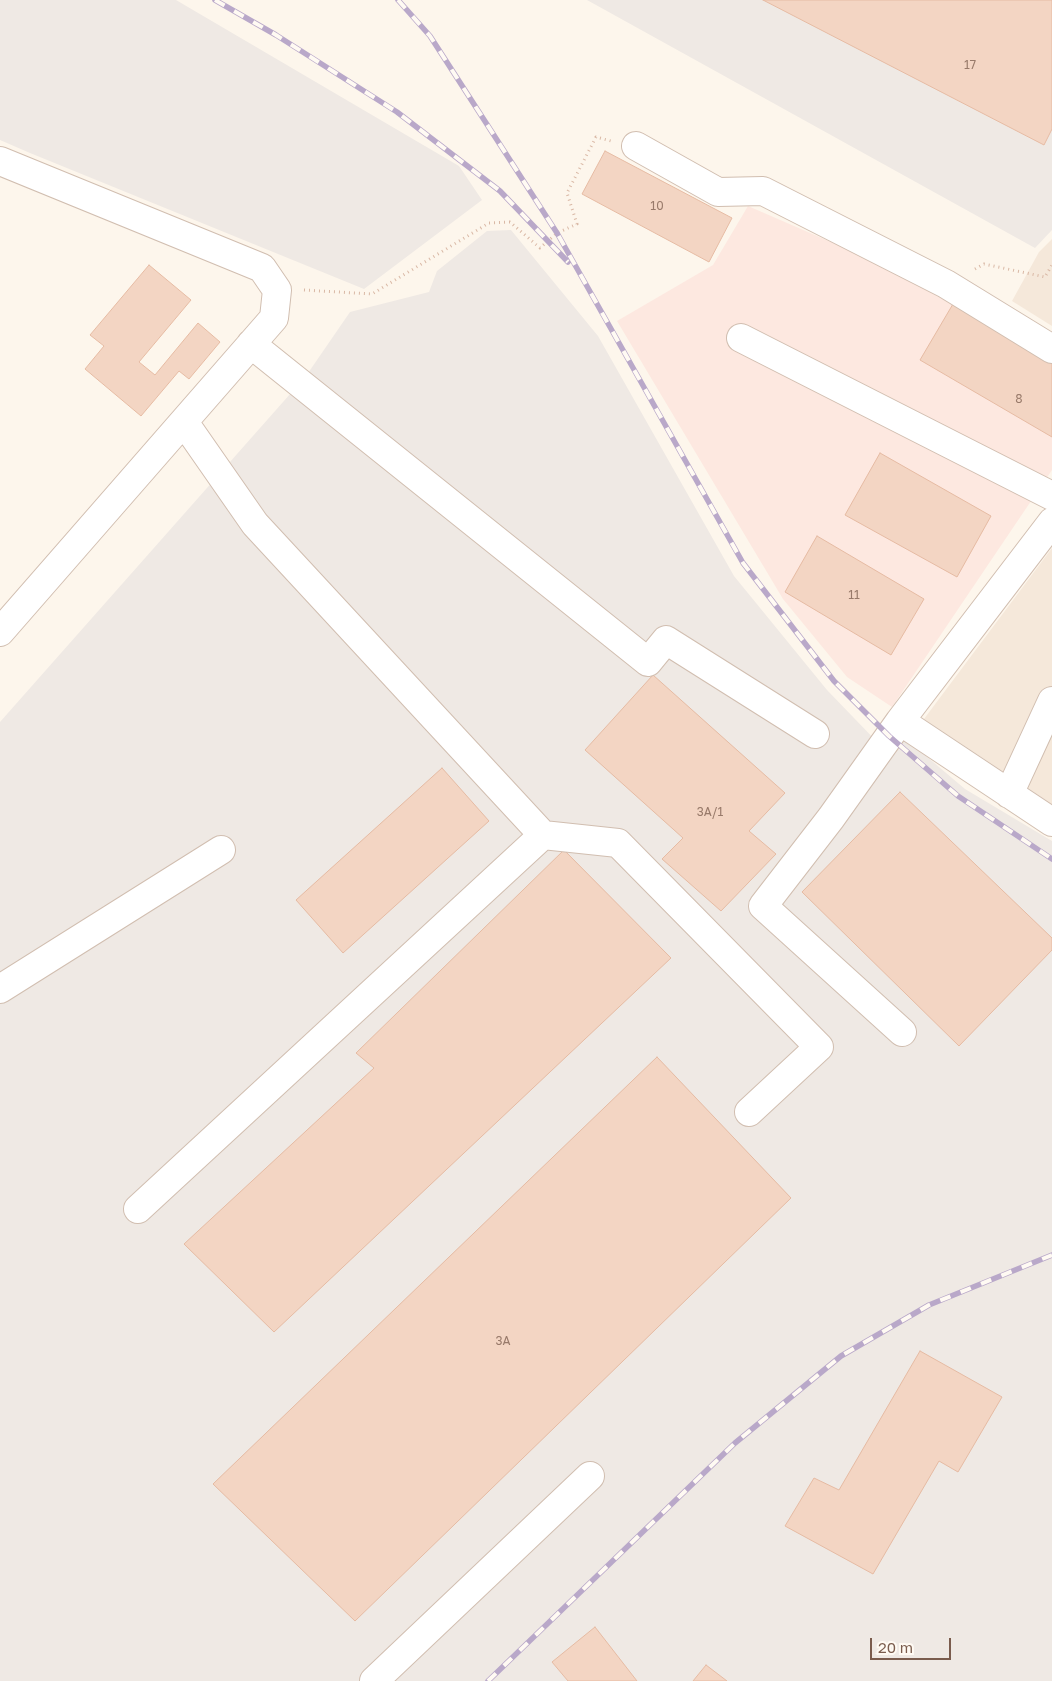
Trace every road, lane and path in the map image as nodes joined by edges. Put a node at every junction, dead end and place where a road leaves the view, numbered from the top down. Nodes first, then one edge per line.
1 (636, 146) joint
2 (0, 161) edge
3 (1052, 265) edge
4 (946, 284) junction
5 (277, 290) junction
6 (741, 338) dead end
7 (251, 344) junction
8 (1052, 349) edge
9 (184, 422) junction
10 (1052, 496) edge
11 (1052, 522) edge
12 (0, 632) edge
13 (1052, 701) edge
14 (900, 721) junction
15 (815, 734) dead end
16 (1009, 794) junction
17 (1052, 822) edge
18 (543, 835) junction
19 (221, 850) dead end
20 (0, 989) edge
21 (902, 1032) dead end
22 (749, 1112) dead end
23 (138, 1209) dead end
24 (590, 1476) dead end
25 (374, 1681) edge

1 - 4 lane
1 - 5 path
2 - 5 lane
3 - 4 path
4 - 8 lane
5 - 7 lane
6 - 10 lane
7 - 9 lane
7 - 15 lane
9 - 12 lane
9 - 18 lane
11 - 14 lane
13 - 16 lane
14 - 16 lane
14 - 21 lane
16 - 17 lane
18 - 22 lane
18 - 23 lane
19 - 20 lane
24 - 25 lane

